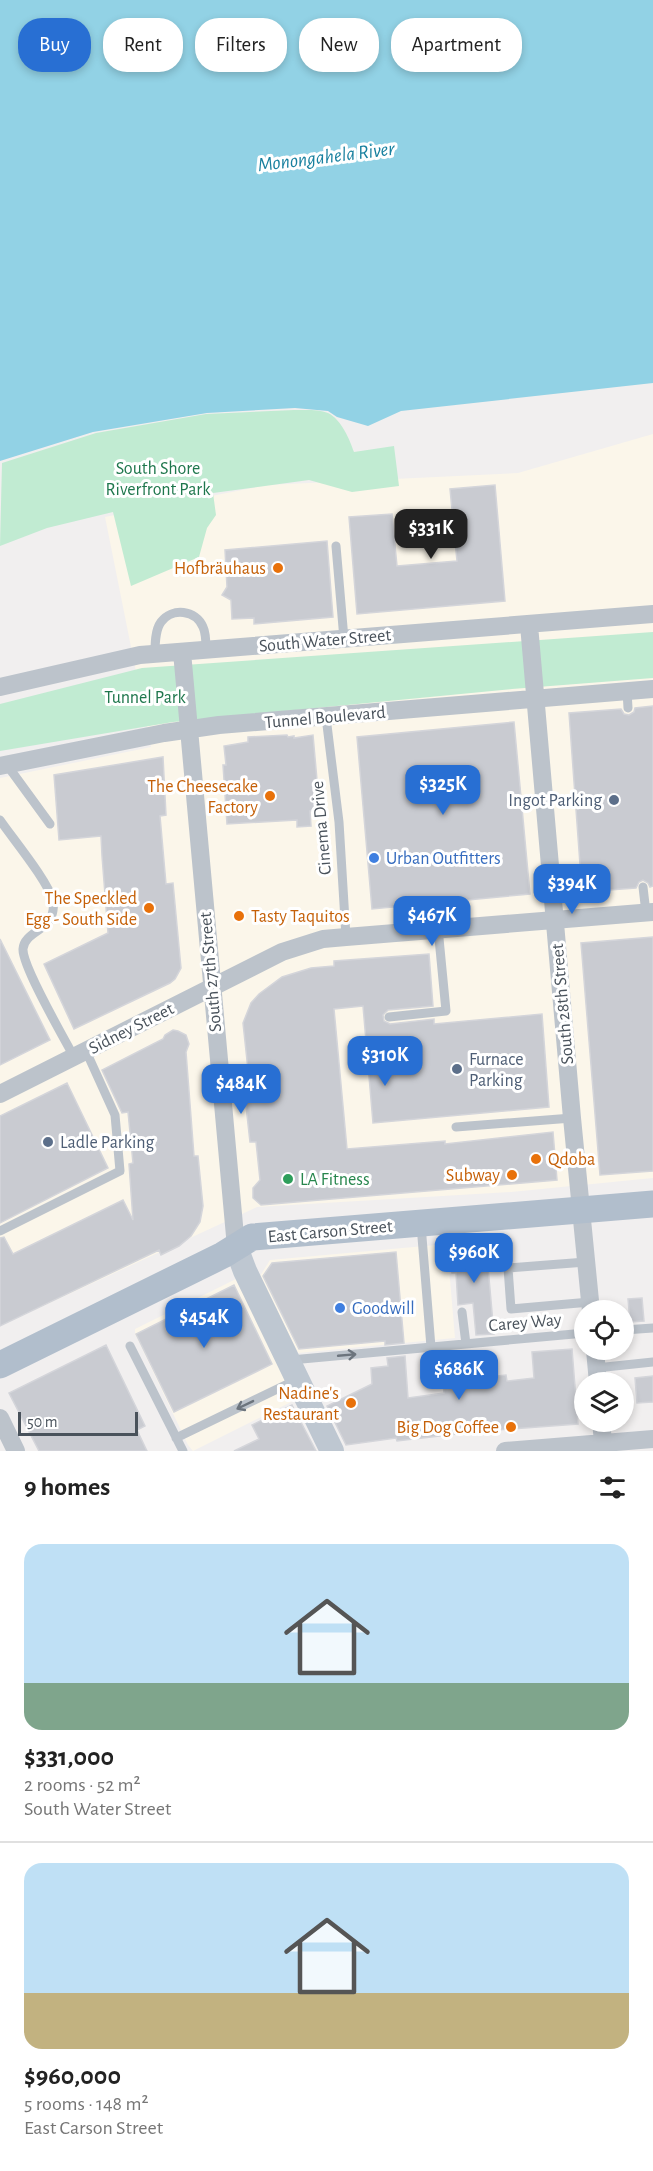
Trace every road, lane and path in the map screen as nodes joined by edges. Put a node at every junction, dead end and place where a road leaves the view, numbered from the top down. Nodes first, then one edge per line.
1 (336, 546) dead end
2 (653, 614) edge
3 (529, 625) junction
4 (344, 639) junction
5 (206, 650) junction
6 (182, 652) junction
7 (155, 654) junction
8 (0, 687) edge
9 (653, 689) edge
10 (536, 699) junction
11 (326, 717) junction
12 (188, 730) junction
13 (3, 765) edge
14 (0, 820) edge
15 (50, 824) dead end
16 (643, 887) dead end
17 (649, 912) edge
18 (555, 919) junction
19 (438, 928) junction
20 (346, 937) junction
21 (211, 988) junction
22 (389, 1017) dead end
23 (80, 1054) junction
24 (0, 1094) edge
25 (572, 1118) junction
26 (456, 1127) dead end
27 (653, 1204) edge
28 (580, 1210) junction
29 (421, 1223) junction
30 (0, 1231) edge
31 (236, 1247) junction
32 (586, 1262) junction
33 (589, 1300) edge
34 (574, 1307) edge
35 (462, 1312) dead end
36 (653, 1328) edge
37 (634, 1329) edge
38 (574, 1334) edge
39 (466, 1344) junction
40 (130, 1346) dead end
41 (431, 1347) junction
42 (653, 1362) edge
43 (0, 1365) edge
44 (596, 1367) edge
45 (293, 1370) junction
46 (0, 1419) edge
47 (602, 1432) edge
48 (176, 1438) junction
49 (653, 1438) edge
50 (604, 1447) edge
51 (16, 1451) edge
52 (183, 1451) edge
53 (332, 1451) edge
54 (505, 1451) edge

1 - 4 lane
2 - 3 street, South Water Street
3 - 4 street, South Water Street
3 - 10 street, South 28th Street
4 - 5 street, South Water Street
5 - 6 street, South Water Street
5 - 7 lane
6 - 7 street, South Water Street
6 - 12 street, South 27th Street
7 - 8 street, South Water Street
9 - 10 street, Tunnel Boulevard
10 - 11 street, Tunnel Boulevard
10 - 18 street, South 28th Street
11 - 12 street, Tunnel Boulevard
11 - 20 lane, Cinema Drive
12 - 13 street, Tunnel Boulevard
12 - 21 street, South 27th Street
13 - 15 lane
14 - 23 lane
16 - 17 lane
17 - 18 street, Sidney Street
18 - 19 street, Sidney Street
18 - 25 street, South 28th Street
19 - 20 street, Sidney Street
19 - 22 lane
20 - 21 street, Sidney Street
21 - 23 street, Sidney Street
21 - 31 street, South 27th Street
23 - 24 street, Sidney Street
23 - 30 lane
25 - 26 lane
25 - 28 street, South 28th Street
27 - 28 main road, East Carson Street
28 - 29 main road, East Carson Street
28 - 32 street, South 28th Street
29 - 31 main road, East Carson Street
29 - 41 lane
31 - 43 main road, East Carson Street
31 - 45 street, South 27th Street
32 - 33 street, South 28th Street
32 - 34 lane
35 - 39 lane
36 - 37 lane
38 - 39 lane, Carey Way
39 - 41 lane, Carey Way
40 - 48 lane
45 -> 41 lane, Carey Way
42 - 44 lane
45 -> 48 lane
45 - 53 street, South 27th Street
46 - 51 street
47 - 50 street
48 - 52 lane
49 - 50 street
50 - 54 street

